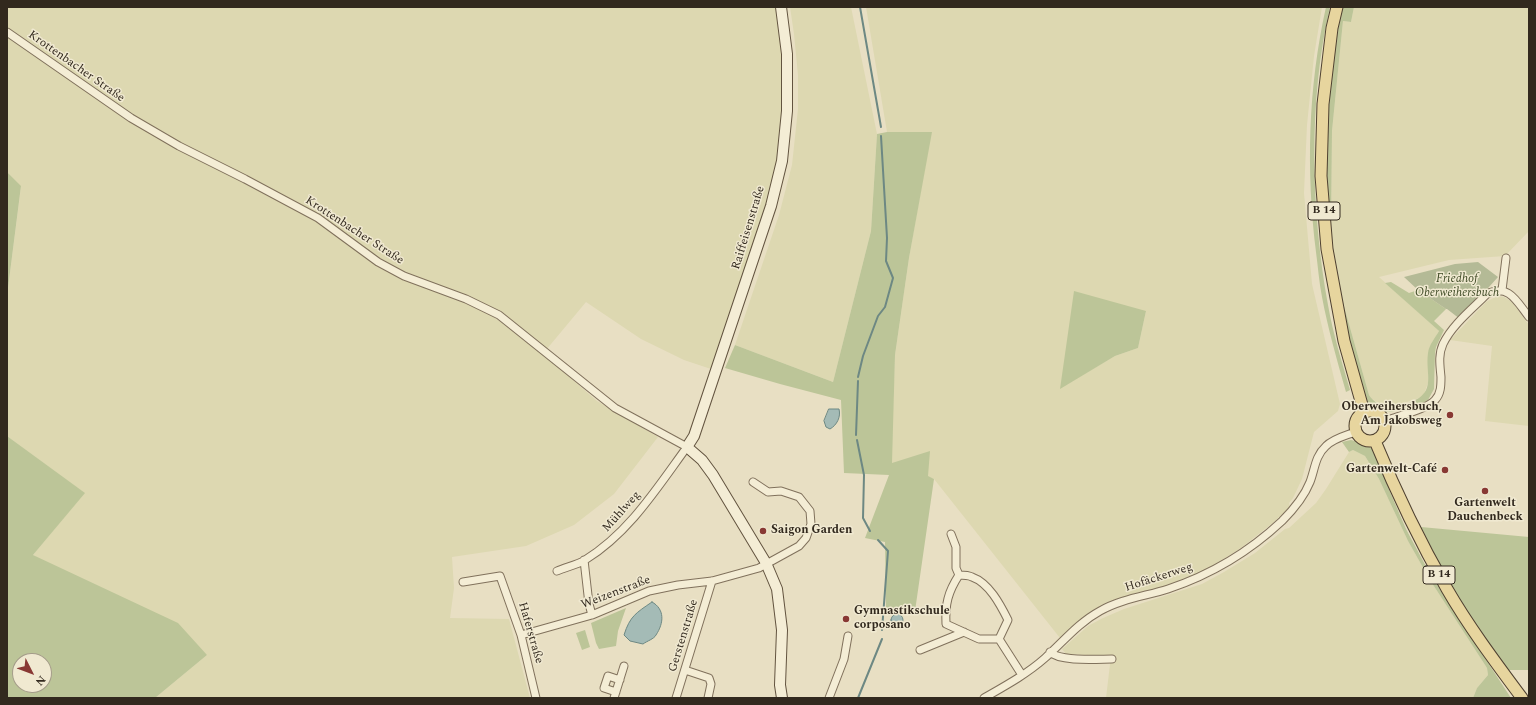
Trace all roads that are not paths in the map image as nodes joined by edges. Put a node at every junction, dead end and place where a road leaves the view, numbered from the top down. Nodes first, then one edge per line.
1 (780, 7) edge
2 (1337, 7) edge
3 (7, 32) edge
4 (1506, 258) dead end
5 (1502, 290) junction
6 (1529, 317) edge
7 (1364, 412) junction
8 (1385, 421) junction
9 (1355, 432) junction
10 (1375, 441) junction
11 (687, 447) junction
12 (753, 482) dead end
13 (951, 534) dead end
14 (584, 560) junction
15 (766, 563) junction
16 (557, 571) dead end
17 (959, 575) junction
18 (712, 581) junction
19 (464, 582) dead end
20 (592, 615) junction
21 (964, 632) junction
22 (521, 635) junction
23 (848, 636) dead end
24 (999, 639) junction
25 (920, 650) dead end
26 (1050, 652) junction
27 (1112, 659) dead end
28 (624, 666) dead end
29 (685, 670) junction
30 (1022, 675) junction
31 (620, 680) junction
32 (615, 695) edge
33 (536, 698) edge
34 (676, 698) edge
35 (708, 698) edge
36 (782, 698) edge
37 (829, 698) edge
38 (984, 698) edge
39 (1522, 698) edge

1 - 11 street, Raiffeisenstraße
2 - 7 main road, B 14
3 - 11 street, Krottenbacher Straße
4 - 5 street
5 - 6 street
5 - 8 street
7 - 8 main road
7 - 9 main road
8 - 10 main road
9 - 10 main road
9 - 26 street, Hofäckerweg
10 - 39 main road, B 14
11 - 14 street, Mühlweg
11 - 15 street
12 - 15 street, Weizenstraße
13 - 17 street
14 - 16 street, Mühlweg
14 - 20 street
15 - 18 street, Weizenstraße
15 - 36 street
17 - 21 street
17 - 24 street
18 - 20 street, Weizenstraße
18 - 29 street, Gerstenstraße
19 - 22 street, Haferstraße
20 - 22 street, Weizenstraße
21 - 24 street
21 - 25 street
22 - 33 street, Haferstraße
23 - 37 street
24 - 30 street
26 - 27 street
26 - 30 street, Hofäckerweg
28 - 31 street
29 - 34 street, Gerstenstraße
29 - 35 street
30 - 38 street, Hofäckerweg
31 - 32 street
31 - 32 street

